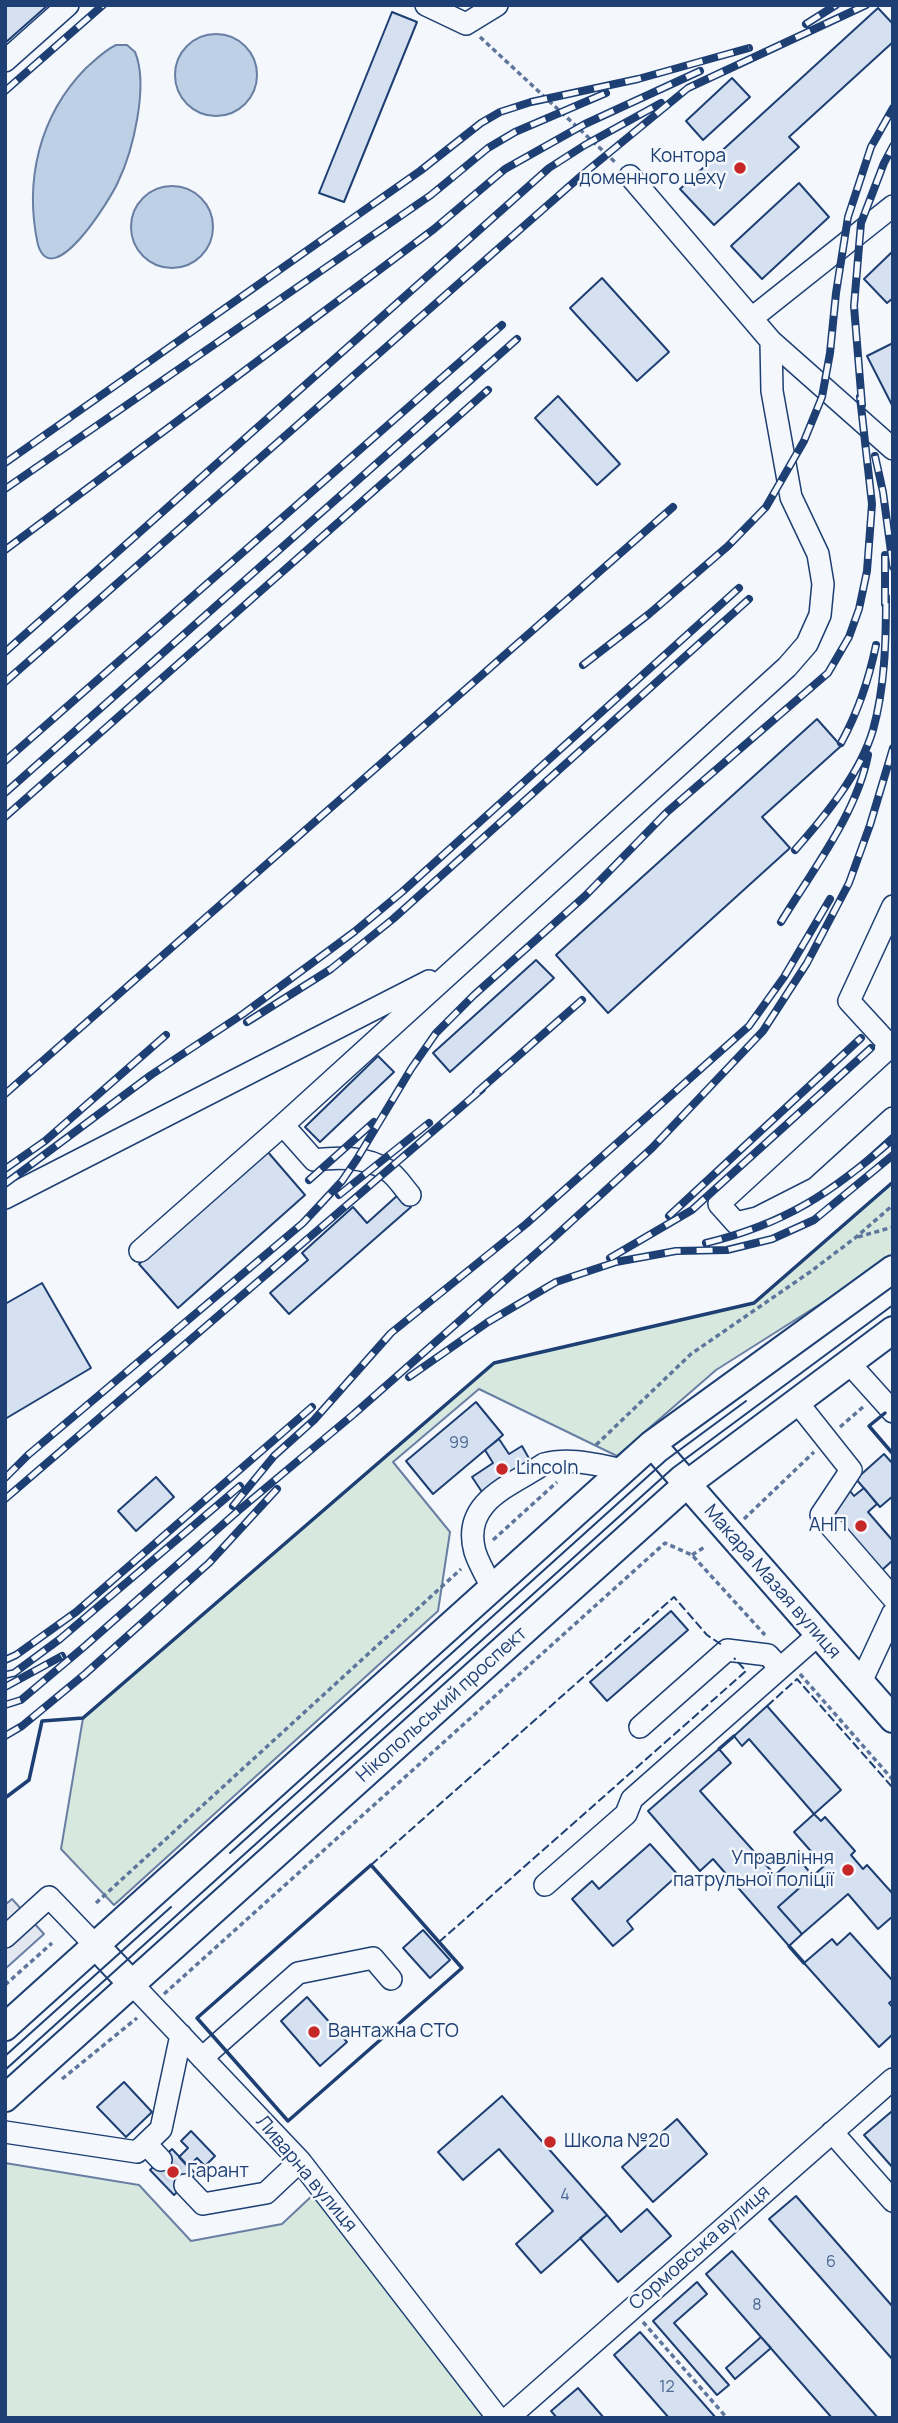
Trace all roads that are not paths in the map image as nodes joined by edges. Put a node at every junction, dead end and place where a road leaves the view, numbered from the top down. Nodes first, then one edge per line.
1 (68, 5) edge
2 (426, 5) edge
3 (497, 5) edge
4 (5, 61) edge
5 (631, 176) road end
6 (893, 206) edge
7 (752, 318) junction
8 (771, 341) junction
9 (893, 449) edge
10 (893, 906) edge
11 (456, 968) junction
12 (892, 1048) edge
13 (893, 1118) edge
14 (283, 1125) junction
15 (410, 1195) dead end
16 (5, 1198) edge
17 (140, 1251) dead end
18 (893, 1269) edge
19 (893, 1330) edge
20 (849, 1363) junction
21 (797, 1402) junction
22 (893, 1412) edge
23 (652, 1444) junction
24 (624, 1469) junction
25 (687, 1485) junction
26 (492, 1587) junction
27 (893, 1598) edge
28 (893, 1613) edge
29 (819, 1634) junction
30 (780, 1668) junction
31 (860, 1682) junction
32 (893, 1719) edge
33 (640, 1727) dead end
34 (545, 1885) dead end
35 (5, 1937) edge
36 (96, 1945) junction
37 (391, 1979) dead end
38 (132, 1984) junction
39 (5, 2027) edge
40 (181, 2035) junction
41 (202, 2058) junction
42 (893, 2079) edge
43 (5, 2098) edge
44 (5, 2132) edge
45 (832, 2132) junction
46 (146, 2144) junction
47 (161, 2160) tunnel mouth
48 (300, 2161) junction
49 (185, 2185) tunnel mouth
50 (893, 2201) edge
51 (498, 2418) edge
52 (508, 2418) edge

1 - 4 street
2 - 3 street
5 - 7 street
6 - 7 street
7 - 8 street
8 - 9 street
8 - 11 street
10 - 12 street
11 - 14 street
11 - 16 street
12 - 13 street
14 - 15 street
14 - 17 street
18 - 23 main road
19 - 20 main road, Нікопольський проспект
20 - 21 main road, Нікопольський проспект
20 - 22 street
21 - 25 main road, Нікопольський проспект
21 - 27 street
23 - 24 main road
23 - 25 main road, Макара Мазая вулиця
24 - 26 main road
24 - 26 street
25 - 29 main road, Макара Мазая вулиця
25 - 38 main road, Нікопольський проспект
26 - 36 main road
28 - 31 street
29 - 30 street
29 - 31 main road, Макара Мазая вулиця
30 - 33 street
30 - 34 street
31 - 32 main road, Макара Мазая вулиця
35 - 36 street
36 - 38 main road, Ливарна вулиця
36 - 39 main road
37 - 41 street
38 - 40 street, Ливарна вулиця
38 - 43 main road, Нікопольський проспект
40 - 41 street, Ливарна вулиця
40 - 46 street
41 - 48 street, Ливарна вулиця
42 - 45 street, Сормовська вулиця
44 - 46 street
45 - 50 street
45 - 52 street, Сормовська вулиця
46 - 47 street
48 - 49 street
48 - 51 street, Ливарна вулиця

